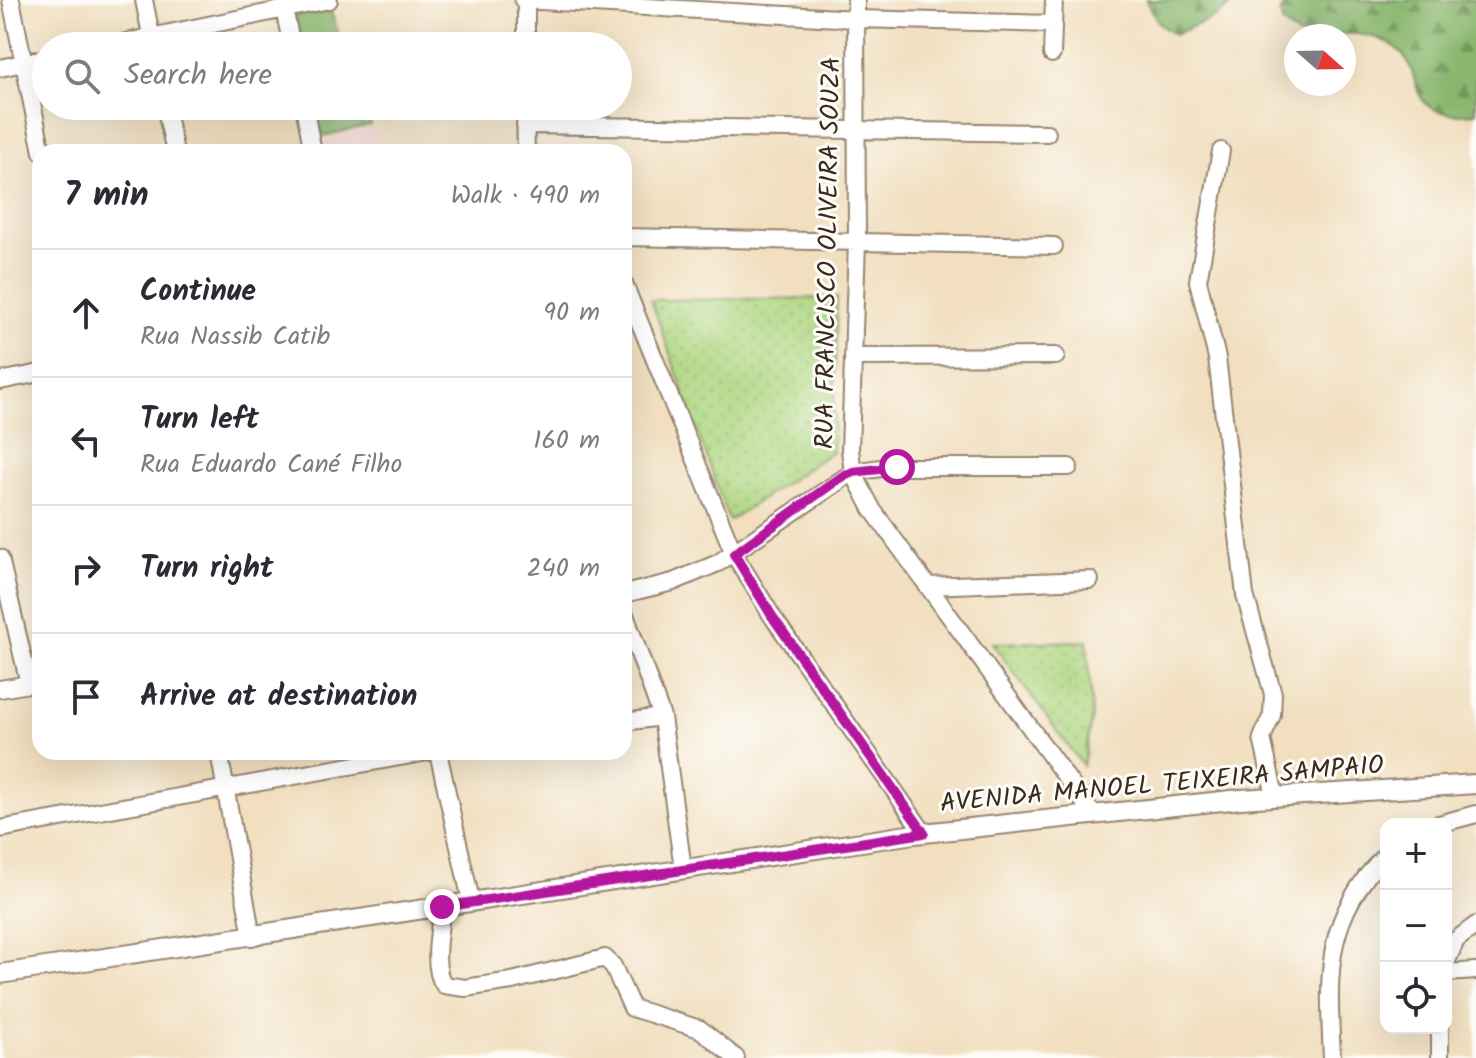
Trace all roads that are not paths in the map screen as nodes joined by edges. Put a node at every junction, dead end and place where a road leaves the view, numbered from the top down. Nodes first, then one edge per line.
1 (11, 0) edge
2 (144, 0) edge
3 (329, 0) edge
4 (525, 0) edge
5 (856, 0) edge
6 (1054, 0) edge
7 (284, 9) junction
8 (856, 19) junction
9 (1053, 24) junction
10 (150, 32) edge
11 (192, 32) edge
12 (289, 32) edge
13 (526, 32) edge
14 (1052, 54) dead end
15 (32, 61) edge
16 (24, 62) junction
17 (0, 68) edge
18 (32, 102) edge
19 (36, 120) edge
20 (168, 120) edge
21 (307, 120) edge
22 (525, 120) edge
23 (525, 125) junction
24 (855, 132) junction
25 (1047, 133) dead end
26 (40, 144) edge
27 (173, 144) edge
28 (311, 144) edge
29 (526, 144) edge
30 (1221, 151) dead end
31 (632, 237) edge
32 (857, 242) junction
33 (1054, 246) dead end
34 (632, 304) edge
35 (1056, 356) dead end
36 (854, 357) junction
37 (32, 375) edge
38 (0, 381) edge
39 (1069, 467) dead end
40 (853, 472) junction
41 (734, 554) junction
42 (0, 558) edge
43 (2, 577) edge
44 (1090, 580) dead end
45 (927, 586) junction
46 (632, 592) edge
47 (632, 634) edge
48 (32, 676) edge
49 (32, 683) edge
50 (0, 689) edge
51 (662, 717) junction
52 (632, 721) edge
53 (220, 760) edge
54 (385, 760) edge
55 (440, 760) edge
56 (1476, 784) edge
57 (226, 790) junction
58 (1275, 796) junction
59 (1092, 813) junction
60 (1476, 814) edge
61 (1452, 820) edge
62 (0, 829) edge
63 (924, 833) junction
64 (1380, 862) edge
65 (683, 869) junction
66 (471, 901) junction
67 (442, 907) junction
68 (1476, 925) edge
69 (252, 937) junction
70 (1446, 962) edge
71 (1476, 971) edge
72 (1452, 973) edge
73 (0, 974) edge
74 (1440, 1034) edge
75 (736, 1058) edge
76 (1332, 1058) edge
77 (1440, 1058) edge

1 - 16 street
2 - 10 street
3 - 7 street
4 - 8 street
4 - 13 street
5 - 8 street, RUA FRANCISCO OLIVEIRA SOUZA
6 - 9 street
7 - 11 street
7 - 12 street
8 - 9 street
8 - 24 street, RUA FRANCISCO OLIVEIRA SOUZA
9 - 14 street
15 - 16 street
16 - 17 street
16 - 18 street
19 - 26 street
20 - 27 street
21 - 28 street
22 - 23 street
23 - 24 street
23 - 29 street
24 - 25 street
24 - 32 street, RUA FRANCISCO OLIVEIRA SOUZA
30 - 58 street
31 - 32 street
32 - 33 street
32 - 36 street, RUA FRANCISCO OLIVEIRA SOUZA
34 - 41 street
35 - 36 street
36 - 40 street, RUA FRANCISCO OLIVEIRA SOUZA
37 - 38 street
39 - 40 street
40 - 41 street
40 - 45 street, RUA FRANCISCO OLIVEIRA SOUZA
41 - 46 street
41 - 63 street
42 - 43 street
43 - 48 street
44 - 45 street
45 - 59 street, RUA FRANCISCO OLIVEIRA SOUZA
47 - 51 street
49 - 50 street
51 - 52 street
51 - 65 street
53 - 57 street
54 - 57 street
55 - 66 street
56 - 58 street, AVENIDA MANOEL TEIXEIRA SAMPAIO
57 - 62 street
57 - 69 street
58 - 59 street, AVENIDA MANOEL TEIXEIRA SAMPAIO
59 - 63 street, AVENIDA MANOEL TEIXEIRA SAMPAIO
60 - 61 street
63 - 65 street, AVENIDA MANOEL TEIXEIRA SAMPAIO
64 - 76 street
65 - 66 street, AVENIDA MANOEL TEIXEIRA SAMPAIO
66 - 67 street, AVENIDA MANOEL TEIXEIRA SAMPAIO
67 - 69 street, AVENIDA MANOEL TEIXEIRA SAMPAIO
67 - 75 street
68 - 70 street
69 - 73 street, AVENIDA MANOEL TEIXEIRA SAMPAIO
71 - 72 street
74 - 77 street

